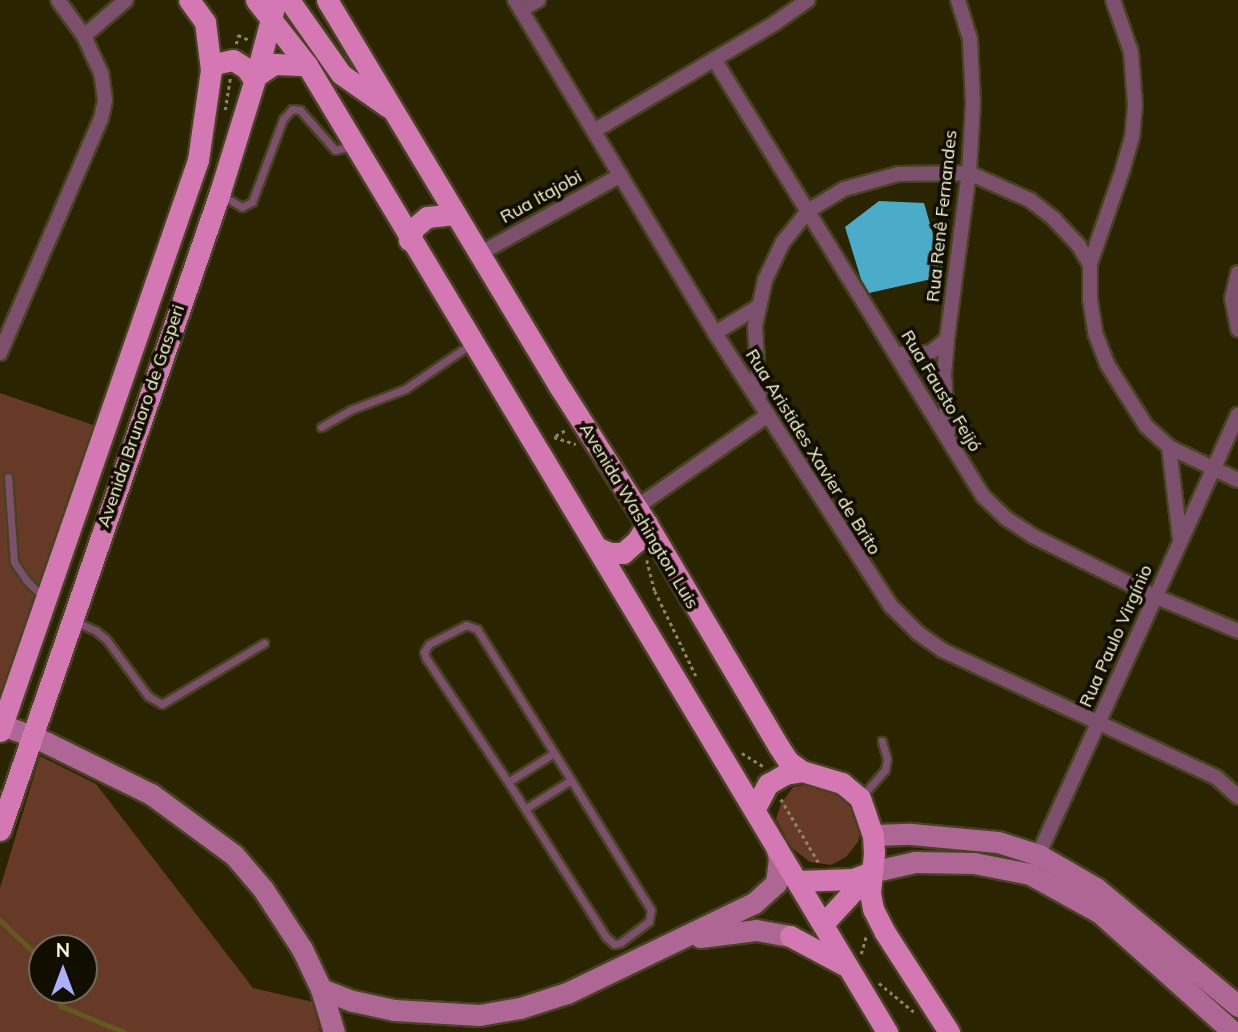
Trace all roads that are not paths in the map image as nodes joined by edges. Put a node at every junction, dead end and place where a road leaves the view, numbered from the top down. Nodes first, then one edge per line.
1 (58, 0) edge
2 (126, 0) edge
3 (189, 0) edge
4 (256, 0) edge
5 (276, 0) edge
6 (289, 0) edge
7 (327, 0) edge
8 (538, 0) edge
9 (808, 0) edge
10 (958, 0) edge
11 (1113, 0) edge
12 (518, 5) edge
13 (272, 22) junction
14 (84, 36) junction
15 (714, 59) junction
16 (307, 65) junction
17 (211, 70) junction
18 (255, 78) junction
19 (393, 110) junction
20 (594, 131) junction
21 (354, 145) junction
22 (969, 173) junction
23 (621, 174) junction
24 (220, 192) junction
25 (808, 212) junction
26 (455, 214) junction
27 (409, 240) junction
28 (481, 253) junction
29 (1090, 264) junction
30 (1238, 273) edge
31 (758, 307) junction
32 (1238, 329) edge
33 (715, 333) junction
34 (947, 339) junction
35 (472, 344) junction
36 (0, 353) edge
37 (897, 354) junction
38 (764, 409) junction
39 (1238, 415) edge
40 (321, 427) dead end
41 (948, 437) junction
42 (1169, 447) junction
43 (1213, 471) junction
44 (8, 477) dead end
45 (1238, 480) edge
46 (640, 524) junction
47 (1180, 541) junction
48 (598, 548) junction
49 (1154, 596) junction
50 (46, 600) junction
51 (70, 620) junction
52 (1238, 631) edge
53 (264, 643) dead end
54 (1099, 723) junction
55 (1, 728) edge
56 (33, 737) junction
57 (882, 741) dead end
58 (554, 753) junction
59 (802, 771) junction
60 (1216, 777) junction
61 (571, 779) junction
62 (508, 782) junction
63 (1238, 786) edge
64 (1238, 797) edge
65 (860, 799) junction
66 (525, 809) junction
67 (754, 810) junction
68 (0, 830) edge
69 (873, 835) junction
70 (776, 846) junction
71 (1035, 864) junction
72 (871, 872) junction
73 (797, 881) junction
74 (823, 924) junction
75 (790, 936) junction
76 (674, 942) junction
77 (855, 962) junction
78 (321, 989) junction
79 (1238, 1006) edge
80 (334, 1032) edge
81 (887, 1032) edge
82 (949, 1032) edge
83 (1233, 1032) edge

1 - 14 street
2 - 14 street
3 - 17 main road, Avenida Brunoro de Gasperi
4 - 13 main road
5 - 13 main road, Avenida Brunoro de Gasperi
6 - 19 main road, Avenida Washington Luis
7 - 19 main road
8 - 12 street
9 - 15 street
10 - 22 street, Rua Renê Fernandes
11 - 29 street
12 - 20 street, Rua Aristides Xavier de Brito
13 - 16 main road
13 - 18 main road, Avenida Brunoro de Gasperi
14 - 36 street
15 - 20 street
15 - 25 street, Rua Fausto Feijó
16 - 18 main road
16 - 21 main road
17 - 18 main road
17 - 50 main road, Avenida Brunoro de Gasperi
18 - 24 main road, Avenida Brunoro de Gasperi
19 - 26 main road, Avenida Washington Luis
20 - 23 street, Rua Aristides Xavier de Brito
21 - 24 lane
21 - 27 main road
22 - 25 street
22 - 29 street
22 - 34 street, Rua Renê Fernandes
23 - 28 street, Rua Itajobi
23 - 33 street, Rua Aristides Xavier de Brito
24 - 51 main road, Avenida Brunoro de Gasperi
25 - 31 street
25 - 37 street, Rua Fausto Feijó
26 - 27 main road
26 - 28 main road, Avenida Washington Luis
27 - 35 main road
28 - 46 main road, Avenida Washington Luis
29 - 42 street
30 - 32 street
31 - 33 street
31 - 38 street
33 - 38 street, Rua Aristides Xavier de Brito
34 - 37 street
34 - 41 street, Rua Renê Fernandes
35 - 40 lane
35 - 48 main road
37 - 41 street, Rua Fausto Feijó
38 - 46 street
38 - 54 street, Rua Aristides Xavier de Brito
39 - 43 street, Rua Paulo Virgínio
41 - 49 street, Rua Fausto Feijó
42 - 43 street
42 - 47 street
43 - 45 street
43 - 47 street, Rua Paulo Virgínio
44 - 50 lane
46 - 48 main road
46 - 59 main road, Avenida Washington Luis
47 - 49 street, Rua Paulo Virgínio
48 - 67 main road
49 - 52 street, Rua Fausto Feijó
49 - 54 street, Rua Paulo Virgínio
50 - 55 main road, Avenida Brunoro de Gasperi
51 - 53 lane
51 - 56 main road, Avenida Brunoro de Gasperi
54 - 60 street, Rua Aristides Xavier de Brito
54 - 71 street, Rua Paulo Virgínio
55 - 56 street
56 - 68 main road, Avenida Brunoro de Gasperi
56 - 78 street
57 - 65 lane
58 - 61 lane
58 - 62 lane
58 - 62 lane
59 - 65 main road, Avenida Washington Luis
59 - 67 main road
60 - 63 street, Rua Aristides Xavier de Brito
60 - 64 street, Rua Aristides Xavier de Brito
61 - 66 lane
61 - 66 lane
62 - 66 lane
65 - 69 main road
67 - 70 main road
69 - 71 street
69 - 72 main road
70 - 73 main road
70 - 76 street
71 - 72 street
71 - 79 street
71 - 83 street
72 - 73 main road
72 - 74 main road
72 - 82 main road
73 - 74 main road
74 - 75 street
74 - 77 main road
75 - 76 street
75 - 77 main road
76 - 78 street
77 - 81 main road
78 - 80 street

